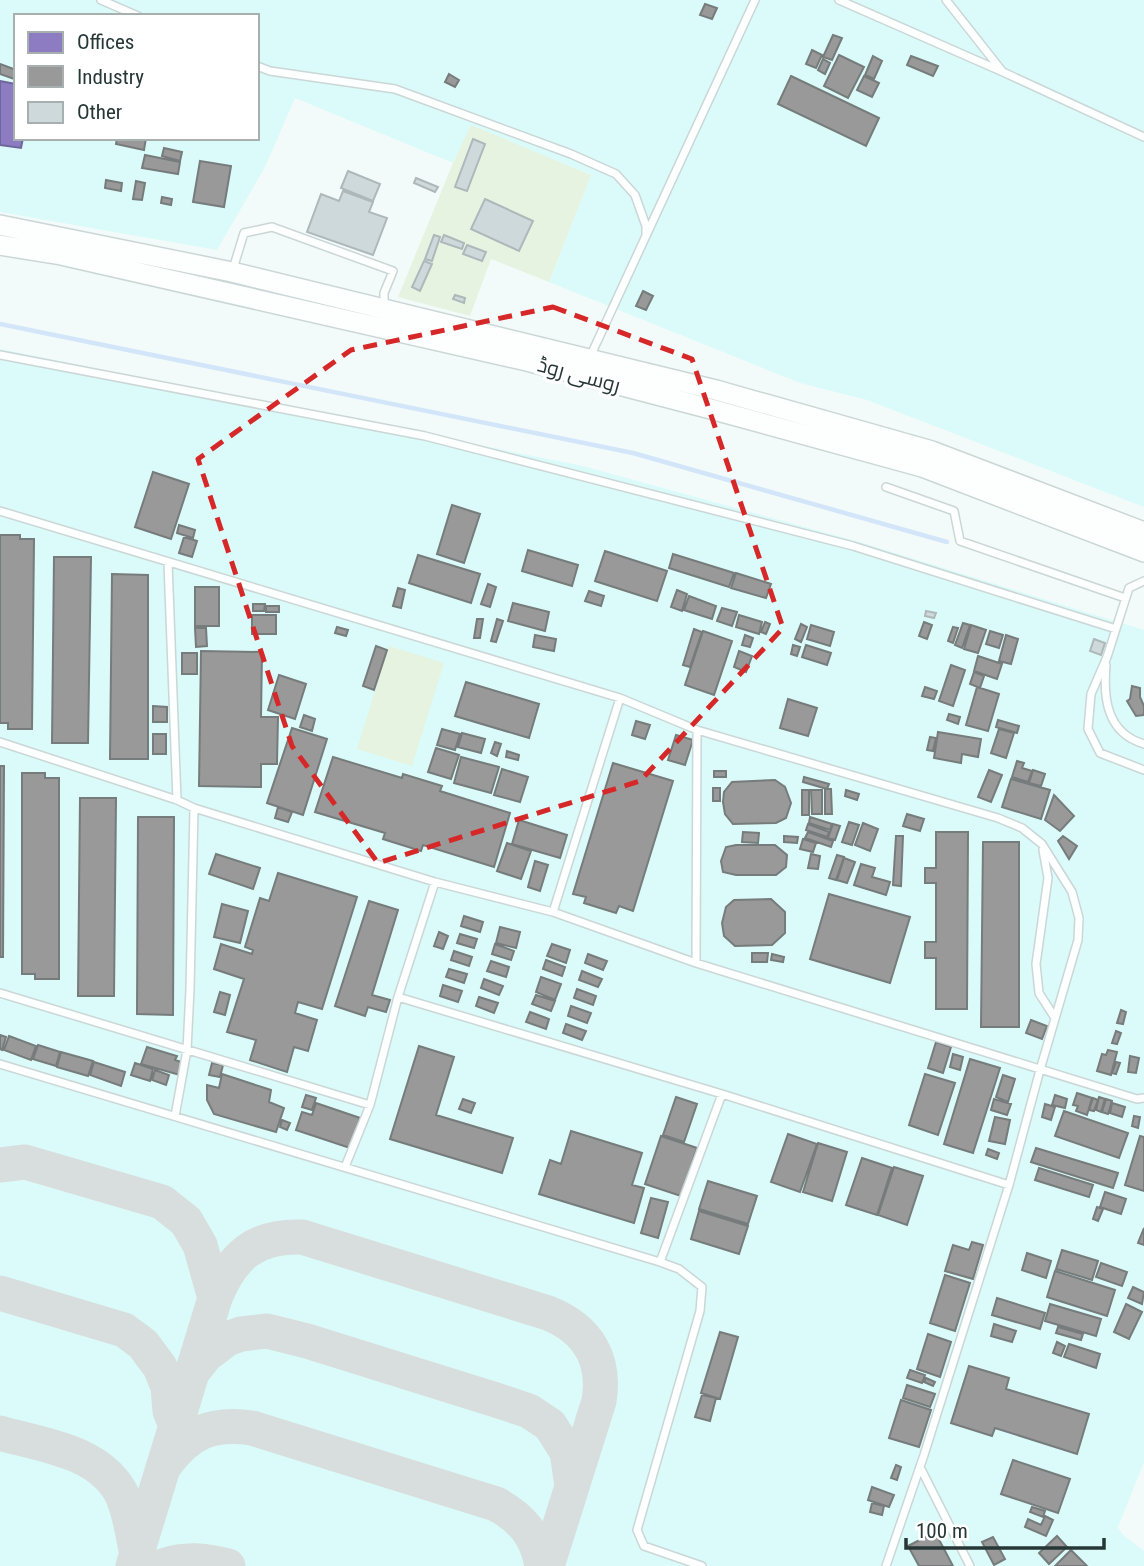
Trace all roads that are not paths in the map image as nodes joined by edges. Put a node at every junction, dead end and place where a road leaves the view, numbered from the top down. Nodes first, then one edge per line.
1 (101, 0) edge
2 (754, 0) edge
3 (839, 0) edge
4 (946, 0) edge
5 (133, 14) edge
6 (259, 67) edge
7 (1003, 72) junction
8 (1144, 137) edge
9 (0, 225) edge
10 (646, 235) junction
11 (0, 245) edge
12 (232, 272) junction
13 (226, 292) junction
14 (384, 307) junction
15 (0, 355) edge
16 (590, 358) junction
17 (886, 487) dead end
18 (0, 511) edge
19 (1144, 532) edge
20 (1144, 552) edge
21 (168, 563) junction
22 (1144, 580) edge
23 (1125, 598) junction
24 (1116, 629) junction
25 (1107, 657) junction
26 (620, 698) junction
27 (697, 730) junction
28 (0, 742) edge
29 (1144, 744) edge
30 (1144, 770) edge
31 (177, 800) junction
32 (194, 808) junction
33 (1042, 844) junction
34 (435, 882) junction
35 (553, 912) junction
36 (696, 963) junction
37 (0, 993) edge
38 (398, 997) junction
39 (1055, 1018) junction
40 (187, 1050) junction
41 (0, 1064) edge
42 (1040, 1070) junction
43 (722, 1094) junction
44 (1144, 1098) edge
45 (370, 1105) junction
46 (175, 1116) junction
47 (345, 1167) junction
48 (1009, 1185) junction
49 (660, 1262) junction
50 (924, 1455) junction
51 (702, 1566) edge
52 (886, 1566) edge
53 (970, 1566) edge

1 - 5 lane
2 - 10 lane
3 - 7 lane
4 - 7 lane
6 - 10 lane
7 - 8 lane
9 - 12 main road, روسی روڈ
10 - 16 lane
11 - 13 main road, روسی روڈ
12 - 13 main road
12 - 14 main road, روسی روڈ
12 - 14 lane
13 - 20 main road, روسی روڈ
14 - 16 main road, روسی روڈ
15 - 24 lane
16 - 19 main road, روسی روڈ
17 - 23 lane
18 - 21 lane
21 - 26 lane
21 - 31 lane
22 - 23 lane
23 - 24 lane
24 - 25 lane
25 - 29 lane
25 - 30 lane
26 - 27 lane
26 - 35 lane
27 - 33 lane
27 - 36 lane
28 - 31 lane
31 - 32 lane
32 - 34 lane
32 - 40 lane
33 - 39 lane
33 - 39 lane
34 - 35 lane
34 - 38 lane
35 - 36 lane
36 - 42 lane
37 - 40 lane
38 - 43 lane
38 - 45 lane
39 - 42 lane
40 - 45 lane
40 - 46 lane
41 - 46 lane
42 - 44 lane
42 - 48 lane
43 - 48 lane
43 - 49 lane
45 - 47 lane
46 - 47 lane
47 - 49 lane
48 - 50 lane
49 - 51 lane
50 - 52 lane
50 - 53 lane

